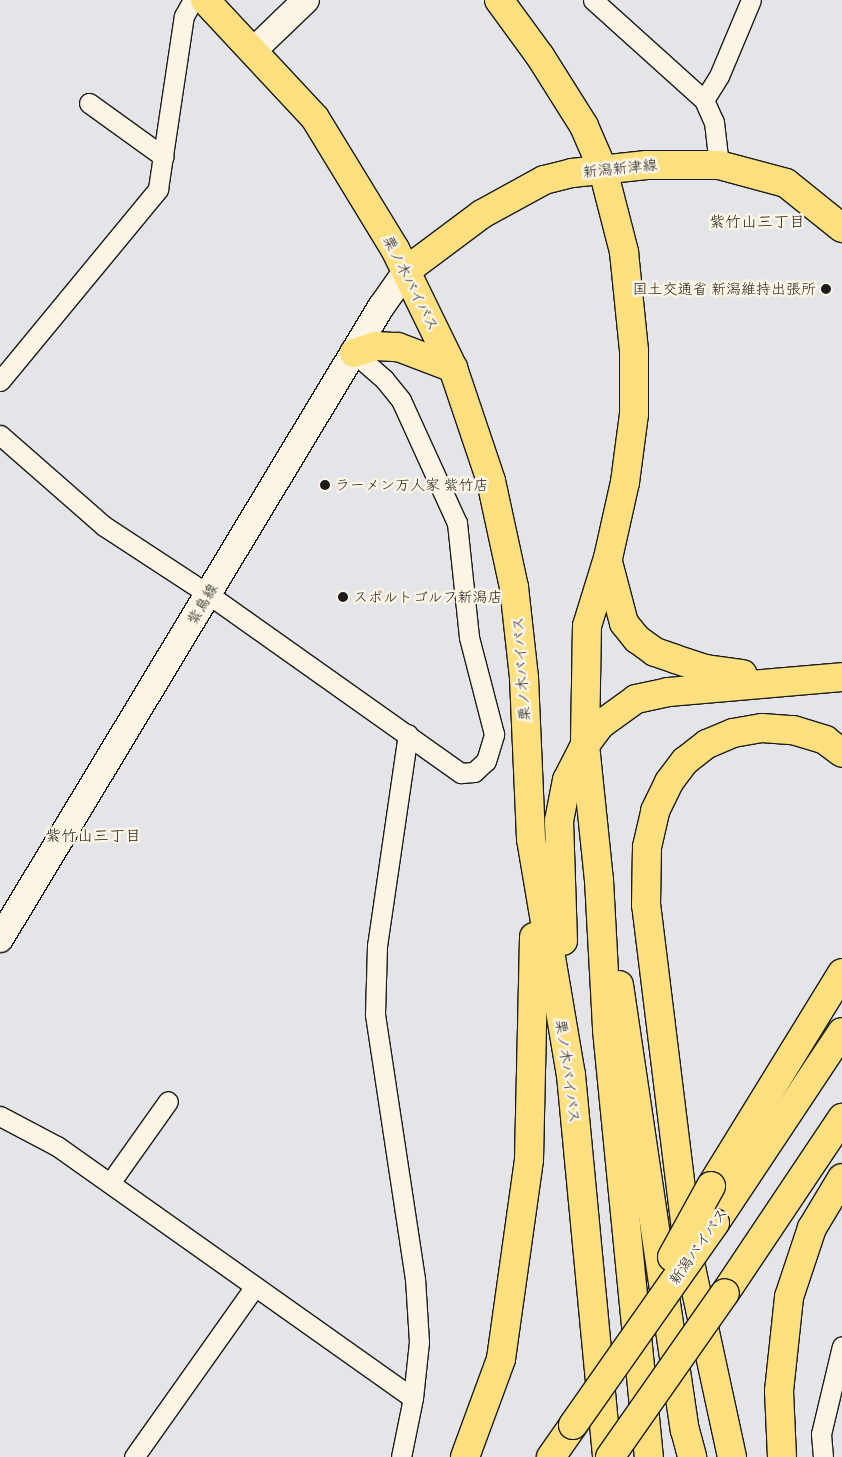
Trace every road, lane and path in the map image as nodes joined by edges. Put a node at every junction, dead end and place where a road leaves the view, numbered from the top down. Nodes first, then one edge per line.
1 (193, 0) edge
2 (205, 0) edge
3 (306, 0) edge
4 (499, 0) edge
5 (593, 0) edge
6 (751, 0) edge
7 (254, 50) junction
8 (704, 100) junction
9 (89, 103) dead end
10 (164, 157) junction
11 (719, 165) junction
12 (603, 170) junction
13 (842, 228) edge
14 (407, 270) junction
15 (354, 353) junction
16 (453, 368) junction
17 (0, 381) edge
18 (0, 436) edge
19 (608, 558) junction
20 (208, 594) junction
21 (842, 677) edge
22 (788, 680) junction
23 (408, 734) junction
24 (585, 745) junction
25 (842, 753) edge
26 (531, 838) junction
27 (599, 880) junction
28 (0, 939) edge
29 (842, 973) edge
30 (842, 1032) edge
31 (571, 1075) junction
32 (168, 1101) dead end
33 (0, 1116) edge
34 (842, 1118) edge
35 (842, 1178) edge
36 (110, 1183) junction
37 (255, 1286) junction
38 (842, 1346) edge
39 (628, 1366) junction
40 (656, 1392) junction
41 (413, 1398) junction
42 (134, 1457) edge
43 (401, 1457) edge
44 (465, 1457) edge
45 (551, 1457) edge
46 (608, 1457) edge
47 (624, 1457) edge
48 (649, 1457) edge
49 (692, 1457) edge
50 (732, 1457) edge
51 (782, 1457) edge
52 (823, 1457) edge

1 - 10 street
2 - 7 main road, 栗ノ木バイパス
3 - 7 street
4 - 12 main road
5 - 8 street
6 - 8 street
7 - 14 main road, 栗ノ木バイパス
8 - 11 street
9 - 10 street
10 - 17 street
11 - 12 main road, 新潟新津線
11 - 13 main road, 新潟新津線
12 - 14 main road, 新潟新津線
12 - 19 main road
14 - 15 street, 紫鳥線
14 - 16 main road, 栗ノ木バイパス
15 - 16 main road
15 - 20 street, 紫鳥線
15 - 23 street
16 - 26 main road, 栗ノ木バイパス
18 - 20 street
19 - 22 main road
19 - 24 main road
20 - 23 street
20 - 28 street, 紫鳥線
21 - 22 main road
22 - 24 main road
23 - 41 street
24 - 27 main road
24 - 31 main road
25 - 50 main road
26 - 31 main road, 栗ノ木バイパス
26 - 44 main road
27 - 39 main road
27 - 49 main road
29 - 39 main road, bridge
30 - 39 main road, 新潟バイパス, bridge
31 - 46 main road, 栗ノ木バイパス
32 - 36 street
33 - 36 street
34 - 40 main road, bridge
35 - 51 main road
36 - 37 street
37 - 41 street
37 - 42 street
38 - 52 street
39 - 45 main road, 新潟バイパス, bridge
39 - 48 main road
40 - 46 main road, bridge
40 - 47 main road, bridge
41 - 43 street

